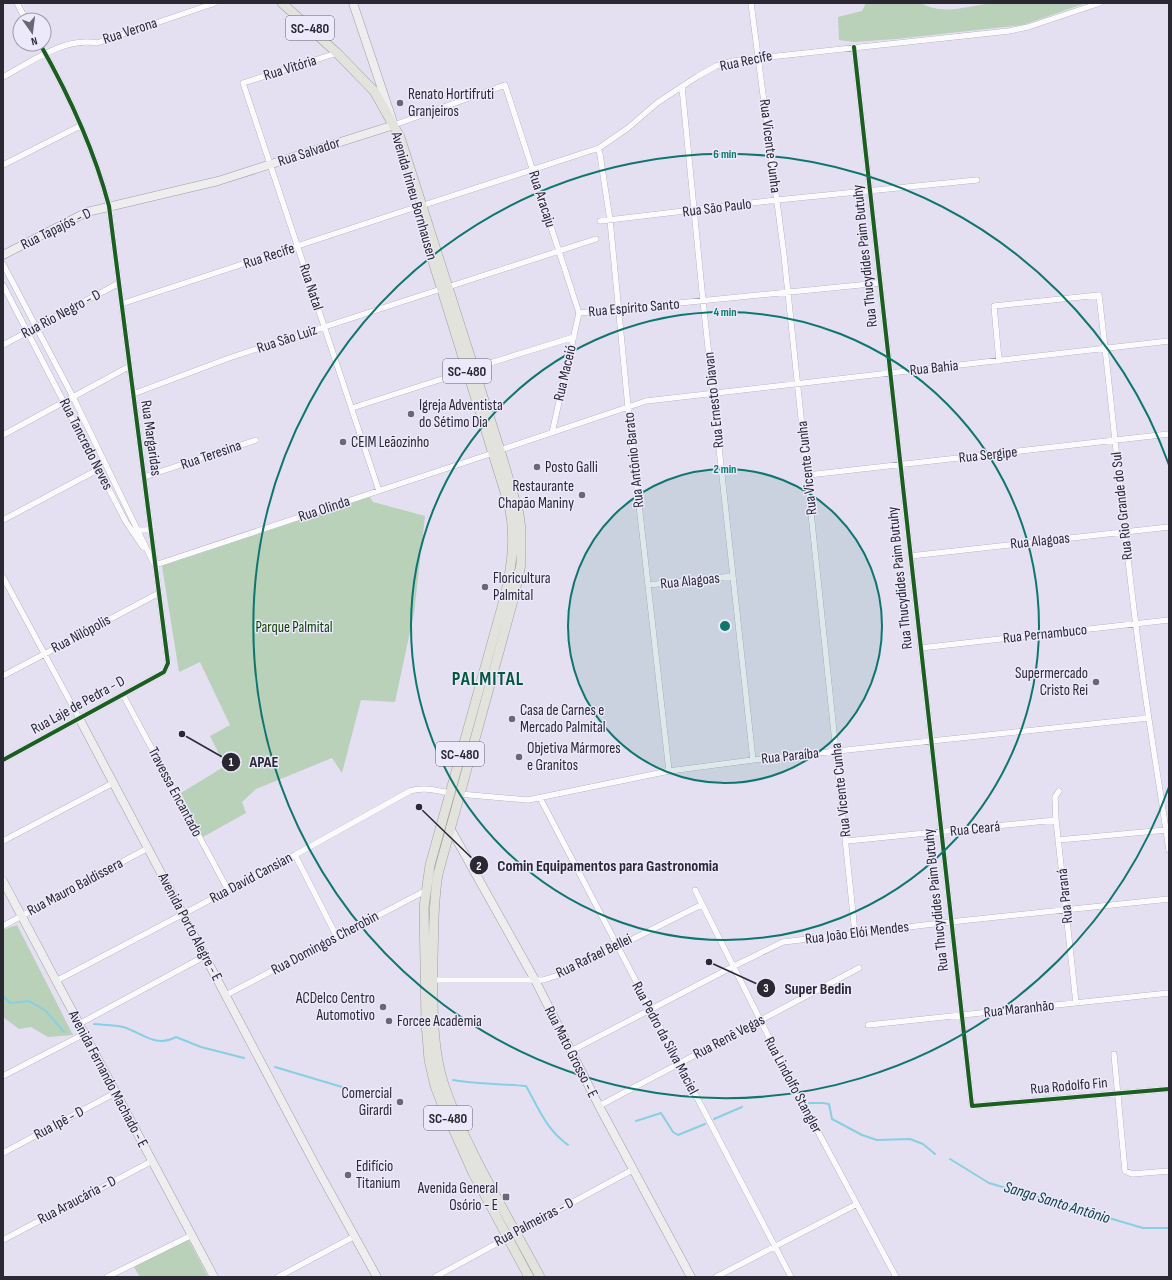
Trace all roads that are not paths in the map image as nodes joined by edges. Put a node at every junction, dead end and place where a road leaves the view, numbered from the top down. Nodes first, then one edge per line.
1 (17, 3) edge
2 (215, 3) edge
3 (282, 3) edge
4 (353, 3) edge
5 (751, 3) edge
6 (1100, 3) edge
7 (22, 12) edge
8 (854, 47) junction
9 (46, 54) junction
10 (338, 54) junction
11 (759, 56) junction
12 (3, 76) edge
13 (243, 83) joint
14 (505, 85) joint
15 (682, 87) junction
16 (394, 125) junction
17 (80, 126) junction
18 (599, 148) junction
19 (271, 164) junction
20 (3, 166) edge
21 (532, 169) junction
22 (977, 180) dead end
23 (870, 192) junction
24 (777, 200) junction
25 (109, 206) junction
26 (418, 207) junction
27 (693, 211) junction
28 (610, 220) junction
29 (600, 221) dead end
30 (596, 239) dead end
31 (298, 246) junction
32 (559, 251) junction
33 (3, 255) edge
34 (3, 264) edge
35 (880, 283) junction
36 (119, 284) junction
37 (3, 285) edge
38 (444, 288) junction
39 (787, 291) junction
40 (703, 301) junction
41 (121, 304) junction
42 (619, 310) junction
43 (579, 313) junction
44 (37, 327) junction
45 (325, 327) junction
46 (28, 332) junction
47 (574, 337) junction
48 (1169, 341) edge
49 (3, 345) edge
50 (1105, 349) junction
51 (999, 361) junction
52 (130, 366) junction
53 (471, 369) junction
54 (890, 373) junction
55 (798, 383) junction
56 (713, 392) junction
57 (133, 394) junction
58 (73, 397) junction
59 (64, 402) junction
60 (628, 407) junction
61 (352, 408) junction
62 (552, 433) junction
63 (1169, 434) edge
64 (3, 435) edge
65 (256, 440) dead end
66 (1115, 440) junction
67 (496, 452) junction
68 (900, 465) junction
69 (99, 469) junction
70 (808, 475) junction
71 (144, 477) junction
72 (379, 491) junction
73 (3, 520) edge
74 (152, 527) junction
75 (1169, 527) edge
76 (138, 530) junction
77 (1125, 532) junction
78 (910, 556) junction
79 (155, 565) junction
80 (733, 576) junction
81 (3, 577) edge
82 (648, 585) junction
83 (159, 593) junction
84 (1169, 620) edge
85 (1135, 624) junction
86 (920, 648) junction
87 (44, 654) junction
88 (164, 672) joint
89 (3, 676) edge
90 (123, 694) junction
91 (79, 718) junction
92 (1148, 718) junction
93 (930, 741) junction
94 (837, 751) junction
95 (3, 760) edge
96 (753, 760) junction
97 (669, 771) junction
98 (113, 783) junction
99 (1059, 791) dead end
100 (449, 793) junction
101 (459, 794) junction
102 (540, 798) junction
103 (1166, 813) edge
104 (1056, 820) junction
105 (441, 824) junction
106 (450, 828) junction
107 (1166, 830) junction
108 (940, 832) junction
109 (1058, 840) junction
110 (3, 841) edge
111 (847, 841) junction
112 (148, 848) junction
113 (1169, 850) edge
114 (295, 855) junction
115 (3, 881) edge
116 (228, 890) junction
117 (695, 890) dead end
118 (425, 891) junction
119 (1169, 899) edge
120 (701, 905) junction
121 (1066, 910) junction
122 (183, 914) junction
123 (22, 916) junction
124 (950, 922) junction
125 (3, 926) edge
126 (855, 933) junction
127 (337, 937) junction
128 (617, 946) junction
129 (205, 956) junction
130 (732, 967) junction
131 (859, 968) dead end
132 (429, 980) junction
133 (535, 980) junction
134 (56, 981) junction
135 (1169, 993) edge
136 (226, 995) junction
137 (1076, 1003) junction
138 (650, 1009) junction
139 (960, 1015) junction
140 (760, 1021) junction
141 (79, 1024) junction
142 (868, 1025) dead end
143 (84, 1034) junction
144 (571, 1051) junction
145 (1114, 1054) dead end
146 (678, 1064) junction
147 (3, 1076) edge
148 (1169, 1089) edge
149 (116, 1093) junction
150 (1118, 1093) junction
151 (599, 1106) junction
152 (972, 1106) joint
153 (3, 1153) edge
154 (152, 1161) junction
155 (634, 1169) junction
156 (1169, 1172) edge
157 (857, 1204) junction
158 (516, 1232) junction
159 (192, 1235) junction
160 (355, 1236) junction
161 (507, 1236) junction
162 (3, 1240) edge
163 (775, 1246) junction
164 (107, 1277) edge
165 (214, 1277) edge
166 (278, 1277) edge
167 (377, 1277) edge
168 (435, 1277) edge
169 (529, 1277) edge
170 (540, 1277) edge
171 (691, 1277) edge
172 (716, 1277) edge
173 (791, 1277) edge
174 (896, 1277) edge

1 - 7 street
2 - 9 street, Rua Verona
3 - 10 main road, SC-480
4 - 16 street
5 - 11 street, Rua Vicente Cunha
6 - 8 street, Rua Recife
8 - 11 street, Rua Recife
8 - 23 street, Rua Thucydides Paim Butuhy
9 - 12 street, Rua Verona
9 - 17 street, Rua Margaridas
10 - 13 street, Rua Vitória
10 - 16 main road, SC-480
11 - 15 street, Rua Recife
11 - 24 street, Rua Vicente Cunha
13 - 19 street, Rua Natal
14 - 16 street, Rua Salvador
14 - 21 street, Rua Aracaju
15 - 18 street, Rua Recife
15 - 27 street, Rua Ernesto Diavan
16 - 19 street, Rua Salvador
16 - 26 main road, Avenida Irineu Bornhausen / SC-480
17 - 20 street
17 - 25 street, Rua Margaridas
18 - 21 street, Rua Recife
18 - 28 street, Rua Antônio Barato
19 - 25 street, Rua Salvador
19 - 31 street, Rua Natal
21 - 26 street, Rua Recife
21 - 32 street, Rua Aracaju
22 - 23 street, Rua São Paulo
23 - 24 street, Rua São Paulo
23 - 35 street, Rua Thucydides Paim Butuhy
24 - 27 street, Rua São Paulo
24 - 39 street, Rua Vicente Cunha
25 - 33 street, Rua Tapajós - D
25 - 36 street, Rua Margaridas
26 - 31 street, Rua Recife
26 - 38 main road, Avenida Irineu Bornhausen / SC-480
27 - 28 street, Rua São Paulo
27 - 40 street, Rua Ernesto Diavan
28 - 29 street, Rua São Paulo
28 - 42 street, Rua Antônio Barato
30 - 32 street, Rua São Luiz
31 - 41 street, Rua Recife
31 - 45 street, Rua Natal
32 - 38 street, Rua São Luiz
32 - 43 street, Rua Aracaju
34 - 44 street, Rua Tancredo Neves
35 - 39 street, Rua Espírito Santo
35 - 54 street, Rua Thucydides Paim Butuhy
36 - 41 street, Rua Margaridas
36 - 44 street, Rua Rio Negro - D
37 - 46 street, Rua Tancredo Neves
38 - 45 street, Rua São Luiz
38 - 53 main road, Avenida Irineu Bornhausen / SC-480
39 - 40 street, Rua Espírito Santo
39 - 55 street, Rua Vicente Cunha
40 - 42 street, Rua Espírito Santo
40 - 56 street, Rua Ernesto Diavan
41 - 52 street, Rua Margaridas
42 - 43 street, Rua Espírito Santo
42 - 60 street, Rua Antônio Barato
43 - 47 street, Rua Maceió
44 - 46 street, Rua Rio Negro - D
44 - 58 street, Rua Tancredo Neves
45 - 57 street, Rua São Luiz
45 - 61 street, Rua Natal
46 - 49 street, Rua Rio Negro - D
46 - 59 street, Rua Tancredo Neves
47 - 53 street
47 - 62 street, Rua Maceió
48 - 50 street, Rua Bahia
50 - 51 street, Rua Bahia
50 - 51 street, Rua Rio Grande do Sul
50 - 66 street, Rua Rio Grande do Sul
51 - 54 street, Rua Bahia
52 - 57 street, Rua Margaridas
52 - 58 street
53 - 61 street
53 - 67 main road, Avenida Irineu Bornhausen / SC-480
54 - 55 street, Rua Bahia
54 - 68 street, Rua Thucydides Paim Butuhy
55 - 56 street, Rua Bahia
55 - 70 street, Rua Vicente Cunha
56 - 60 street, Rua Bahia
56 - 80 street, Rua Ernesto Diavan
57 - 71 street, Rua Margaridas
58 - 59 street
58 - 76 street, Rua Tancredo Neves
59 - 64 street
59 - 69 street, Rua Tancredo Neves
60 - 62 street, Rua Olinda
60 - 82 street, Rua Antônio Barato
61 - 72 street, Rua Natal
62 - 67 street, Rua Olinda
63 - 66 street, Rua Sergipe
65 - 71 street, Rua Teresina
66 - 68 street, Rua Sergipe
66 - 77 street, Rua Rio Grande do Sul
67 - 72 street, Rua Olinda
67 - 100 main road, Avenida Irineu Bornhausen / SC-480
67 - 101 main road, Avenida Irineu Bornhausen / SC-480
68 - 70 street, Rua Sergipe
68 - 78 street, Rua Thucydides Paim Butuhy
69 - 73 street
69 - 79 street, Rua Tancredo Neves
70 - 94 street, Rua Vicente Cunha
71 - 74 street, Rua Margaridas
72 - 79 street, Rua Olinda
74 - 76 street
74 - 79 street, Rua Margaridas
75 - 77 street, Rua Alagoas
76 - 79 street, Rua Tancredo Neves
77 - 78 street, Rua Alagoas
77 - 85 street, Rua Rio Grande do Sul
78 - 86 street, Rua Thucydides Paim Butuhy
79 - 83 street, Rua Margaridas
80 - 82 street, Rua Alagoas
80 - 96 street, Rua Ernesto Diavan
81 - 87 street, Avenida Porto Alegre - E
82 - 97 street, Rua Antônio Barato
83 - 87 street, Rua Nilópolis
83 - 88 street, Rua Margaridas
84 - 85 street, Rua Pernambuco
85 - 86 street, Rua Pernambuco
85 - 92 street, Rua Rio Grande do Sul
86 - 93 street, Rua Thucydides Paim Butuhy
87 - 89 street, Rua Nilópolis
87 - 91 street, Avenida Porto Alegre - E
88 - 90 street, Rua Laje de Pedra - D
90 - 91 street, Rua Laje de Pedra - D
90 - 116 street, Travessa Encantado
91 - 95 street, Rua Laje de Pedra - D
91 - 98 street, Avenida Porto Alegre - E
92 - 93 street, Rua Paraíba
92 - 103 street, Rua Rio Grande do Sul
93 - 94 street, Rua Paraíba
93 - 108 street, Rua Thucydides Paim Butuhy
94 - 96 street, Rua Paraíba
94 - 111 street, Rua Vicente Cunha
96 - 97 street, Rua Paraíba
97 - 102 street, Rua Paraíba
98 - 110 street
98 - 112 street, Avenida Porto Alegre - E
99 - 104 street, Rua Paraná
100 - 105 main road, Avenida Irineu Bornhausen / SC-480
100 - 114 street, Rua David Cansian
101 - 102 street, Rua Paraíba
101 - 106 main road, Avenida Irineu Bornhausen / SC-480
102 - 128 street, Rua Pedro da Silva Maciel
103 - 107 street, Rua Rio Grande do Sul
104 - 108 street, Rua Ceará
104 - 109 street, Rua Paraná
105 - 106 main road
105 - 118 main road, Avenida Irineu Bornhausen / SC-480
106 - 132 main road, Avenida Irineu Bornhausen / SC-480
106 - 133 street, Rua Mato Grosso - E
107 - 109 street
107 - 113 street, Rua Rio Grande do Sul
108 - 111 street, Rua Ceará
108 - 124 street, Rua Thucydides Paim Butuhy
109 - 121 street, Rua Paraná
111 - 126 street, Rua Vicente Cunha
112 - 122 street, Avenida Porto Alegre - E
112 - 123 street, Rua Mauro Baldissera
114 - 116 street, Rua David Cansian
114 - 127 street
115 - 123 street, Avenida Fernando Machado - E
116 - 122 street, Rua David Cansian
117 - 120 street, Rua Lindolfo Stangler
118 - 127 street, Rua Domingos Cherobin
118 - 132 main road, Avenida Irineu Bornhausen / SC-480
119 - 121 street, Rua João Elói Mendes
120 - 128 street, Rua Rafael Bellei
120 - 130 street, Rua Lindolfo Stangler
121 - 124 street, Rua João Elói Mendes
121 - 137 street, Rua Paraná
122 - 129 street, Avenida Porto Alegre - E
122 - 134 street, Rua David Cansian
123 - 125 street, Rua Mauro Baldissera
123 - 134 street, Avenida Fernando Machado - E
124 - 126 street, Rua João Elói Mendes
124 - 139 street, Rua Thucydides Paim Butuhy
126 - 130 street, Rua João Elói Mendes
127 - 136 street, Rua Domingos Cherobin
128 - 133 street, Rua Rafael Bellei
128 - 138 street, Rua Pedro da Silva Maciel
129 - 136 street, Avenida Porto Alegre - E
129 - 141 street
130 - 138 street, Rua João Elói Mendes
130 - 140 street, Rua Lindolfo Stangler
131 - 140 street, Rua Renê Vegas
132 - 133 street, Rua Rafael Bellei
132 - 158 main road, Avenida Irineu Bornhausen / SC-480
132 - 161 main road, Avenida Irineu Bornhausen / SC-480
133 - 144 street, Rua Mato Grosso - E
134 - 141 street, Avenida Fernando Machado - E
135 - 137 street, Rua Maranhão
136 - 160 street, Avenida Porto Alegre - E
137 - 139 street, Rua Maranhão
138 - 144 street, Rua João Elói Mendes
138 - 146 street, Rua Pedro da Silva Maciel
139 - 142 street, Rua Maranhão
139 - 152 street, Rua Thucydides Paim Butuhy
140 - 146 street, Rua Renê Vegas
140 - 157 street, Rua Lindolfo Stangler
141 - 143 street, Avenida Fernando Machado - E
143 - 147 street
143 - 149 street, Avenida Fernando Machado - E
144 - 151 street, Rua Mato Grosso - E
145 - 150 street
146 - 151 street, Rua Renê Vegas
146 - 163 street, Rua Pedro da Silva Maciel
148 - 150 street, Rua Rodolfo Fin
149 - 153 street, Rua Ipê - D
149 - 154 street, Avenida Fernando Machado - E
150 - 152 street, Rua Rodolfo Fin
150 - 156 street
151 - 155 street, Rua Mato Grosso - E
154 - 159 street, Avenida Fernando Machado - E
154 - 162 street, Rua Araucária - D
155 - 158 street, Rua Palmeiras - D
155 - 171 street, Rua Mato Grosso - E
157 - 163 street
157 - 174 street, Rua Lindolfo Stangler
158 - 161 street, Rua Palmeiras - D
158 - 170 main road, SC-480
159 - 164 street
159 - 165 street, Avenida Fernando Machado - E
160 - 166 street
160 - 167 street, Avenida Porto Alegre - E
161 - 168 street, Rua Palmeiras - D
161 - 169 main road, SC-480
163 - 172 street
163 - 173 street, Rua Pedro da Silva Maciel

